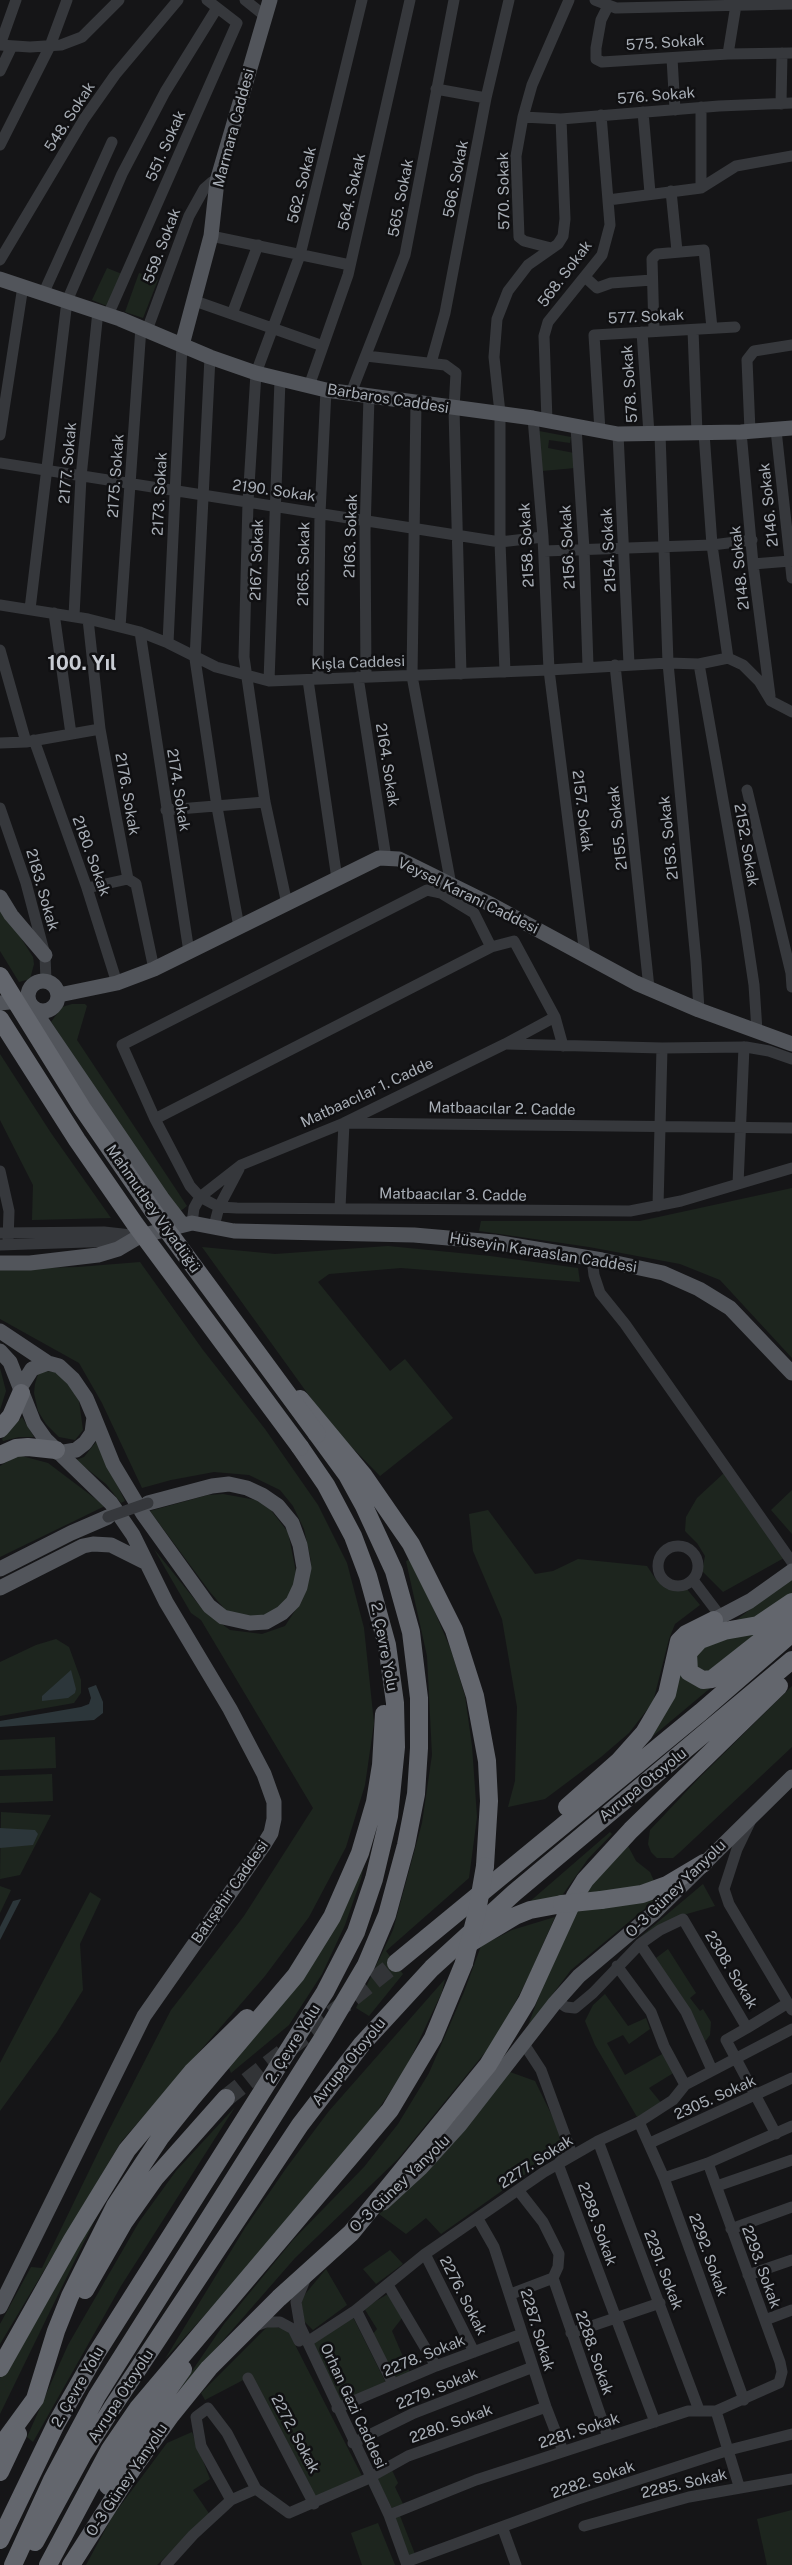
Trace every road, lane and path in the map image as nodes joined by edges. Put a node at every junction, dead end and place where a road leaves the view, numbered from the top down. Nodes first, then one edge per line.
1 (16, 0) edge
2 (67, 0) edge
3 (119, 0) edge
4 (178, 0) edge
5 (207, 0) edge
6 (245, 0) edge
7 (270, 0) edge
8 (362, 0) edge
9 (410, 0) edge
10 (454, 0) edge
11 (510, 0) edge
12 (569, 0) edge
13 (595, 0) edge
14 (792, 4) edge
15 (736, 5) junction
16 (608, 6) junction
17 (217, 8) junction
18 (266, 16) junction
19 (0, 45) edge
20 (12, 46) junction
21 (50, 46) junction
22 (787, 53) edge
23 (728, 54) junction
24 (672, 58) junction
25 (0, 71) edge
26 (436, 89) junction
27 (486, 98) junction
28 (787, 104) edge
29 (701, 107) junction
30 (675, 110) junction
31 (642, 112) junction
32 (601, 115) junction
33 (523, 117) junction
34 (561, 119) junction
35 (112, 142) dead end
36 (0, 145) edge
37 (792, 156) edge
38 (217, 181) junction
39 (701, 188) junction
40 (671, 191) junction
41 (650, 194) junction
42 (608, 200) junction
43 (211, 236) junction
44 (258, 245) junction
45 (551, 248) junction
46 (677, 251) junction
47 (300, 255) junction
48 (0, 260) edge
49 (350, 265) junction
50 (585, 277) junction
51 (0, 279) edge
52 (652, 280) junction
53 (23, 286) junction
54 (44, 292) junction
55 (67, 301) junction
56 (195, 301) junction
57 (103, 313) junction
58 (232, 314) junction
59 (735, 327) dead end
60 (712, 328) junction
61 (144, 329) junction
62 (273, 329) junction
63 (693, 330) junction
64 (654, 331) junction
65 (642, 332) junction
66 (182, 345) junction
67 (792, 345) edge
68 (323, 346) junction
69 (210, 356) junction
70 (366, 356) junction
71 (431, 363) junction
72 (256, 373) junction
73 (280, 380) junction
74 (309, 386) junction
75 (326, 390) junction
76 (351, 394) junction
77 (369, 396) junction
78 (416, 402) junction
79 (454, 409) junction
80 (500, 413) junction
81 (540, 420) junction
82 (576, 427) junction
83 (792, 428) edge
84 (776, 430) junction
85 (600, 431) junction
86 (745, 431) junction
87 (701, 433) junction
88 (618, 434) junction
89 (655, 434) junction
90 (0, 435) edge
91 (0, 463) edge
92 (48, 471) junction
93 (81, 477) junction
94 (130, 483) junction
95 (175, 491) junction
96 (203, 496) junction
97 (248, 502) junction
98 (274, 505) junction
99 (320, 513) junction
100 (367, 520) junction
101 (413, 528) junction
102 (458, 536) junction
103 (543, 537) junction
104 (752, 540) junction
105 (500, 542) junction
106 (712, 545) junction
107 (625, 547) junction
108 (665, 547) junction
109 (584, 549) junction
110 (544, 551) junction
111 (790, 561) junction
112 (753, 564) junction
113 (792, 578) edge
114 (0, 604) edge
115 (30, 609) junction
116 (54, 613) junction
117 (74, 616) junction
118 (88, 619) junction
119 (120, 627) junction
120 (140, 632) junction
121 (168, 644) junction
122 (0, 650) edge
123 (728, 658) junction
124 (196, 659) junction
125 (668, 663) junction
126 (629, 664) junction
127 (699, 664) junction
128 (615, 665) junction
129 (588, 666) junction
130 (549, 670) junction
131 (505, 672) junction
132 (460, 674) junction
133 (412, 676) junction
134 (246, 677) junction
135 (362, 677) junction
136 (313, 680) junction
137 (268, 681) junction
138 (771, 701) junction
139 (792, 712) edge
140 (100, 729) junction
141 (70, 734) junction
142 (30, 741) junction
143 (0, 743) edge
144 (747, 790) dead end
145 (265, 802) junction
146 (216, 807) junction
147 (0, 808) edge
148 (166, 810) junction
149 (386, 858) junction
150 (128, 878) junction
151 (337, 879) junction
152 (451, 885) junction
153 (87, 888) junction
154 (0, 897) edge
155 (286, 904) junction
156 (239, 927) junction
157 (491, 947) junction
158 (188, 952) junction
159 (45, 955) junction
160 (585, 955) junction
161 (154, 969) junction
162 (791, 973) edge
163 (0, 976) edge
164 (46, 981) junction
165 (117, 983) junction
166 (792, 987) edge
167 (649, 988) junction
168 (59, 995) junction
169 (0, 1003) edge
170 (33, 1006) junction
171 (699, 1010) junction
172 (555, 1017) junction
173 (0, 1019) edge
174 (757, 1031) junction
175 (505, 1044) junction
176 (792, 1044) edge
177 (563, 1046) junction
178 (744, 1047) junction
179 (662, 1048) junction
180 (792, 1059) edge
181 (155, 1119) junction
182 (344, 1123) junction
183 (660, 1126) junction
184 (741, 1127) junction
185 (792, 1128) edge
186 (241, 1165) junction
187 (792, 1168) edge
188 (0, 1171) edge
189 (738, 1184) junction
190 (200, 1197) junction
191 (658, 1206) junction
192 (219, 1207) junction
193 (340, 1208) junction
194 (187, 1223) junction
195 (214, 1226) junction
196 (140, 1236) junction
197 (4, 1239) edge
198 (592, 1258) junction
199 (0, 1263) edge
200 (0, 1331) edge
201 (0, 1351) edge
202 (48, 1363) junction
203 (792, 1373) edge
204 (20, 1390) junction
205 (94, 1417) junction
206 (0, 1429) edge
207 (321, 1431) junction
208 (57, 1452) junction
209 (0, 1455) edge
210 (334, 1500) joint
211 (148, 1503) joint
212 (108, 1517) joint
213 (145, 1562) junction
214 (792, 1562) edge
215 (0, 1569) edge
216 (792, 1571) edge
217 (690, 1582) dead end
218 (0, 1588) edge
219 (792, 1602) edge
220 (792, 1616) edge
221 (717, 1619) junction
222 (792, 1633) edge
223 (387, 1645) junction
224 (792, 1660) edge
225 (792, 1674) edge
226 (792, 1777) edge
227 (756, 1812) junction
228 (704, 1863) junction
229 (503, 1874) junction
230 (640, 1944) junction
231 (309, 1956) junction
232 (396, 1963) tunnel mouth
233 (617, 1966) junction
234 (432, 1968) junction
235 (557, 2001) junction
236 (790, 2006) edge
237 (747, 2028) junction
238 (792, 2029) edge
239 (524, 2044) junction
240 (736, 2060) junction
241 (712, 2070) junction
242 (792, 2078) edge
243 (685, 2085) junction
244 (755, 2096) junction
245 (226, 2098) tunnel mouth
246 (639, 2122) junction
247 (792, 2126) edge
248 (776, 2134) junction
249 (598, 2141) junction
250 (650, 2143) junction
251 (792, 2160) edge
252 (708, 2163) junction
253 (558, 2164) junction
254 (664, 2178) junction
255 (716, 2186) junction
256 (518, 2190) junction
257 (792, 2207) edge
258 (478, 2219) junction
259 (731, 2230) junction
260 (288, 2231) junction
261 (351, 2233) junction
262 (425, 2254) junction
263 (792, 2260) edge
264 (319, 2262) junction
265 (748, 2275) junction
266 (553, 2278) junction
267 (388, 2285) junction
268 (192, 2288) junction
269 (511, 2294) junction
270 (660, 2303) junction
271 (0, 2307) edge
272 (356, 2310) junction
273 (792, 2310) edge
274 (616, 2318) junction
275 (765, 2320) junction
276 (245, 2331) junction
277 (571, 2333) junction
278 (522, 2334) junction
279 (307, 2342) junction
280 (474, 2352) junction
281 (792, 2358) edge
282 (780, 2362) junction
283 (436, 2366) junction
284 (533, 2367) junction
285 (0, 2368) edge
286 (248, 2378) dead end
287 (779, 2382) joint
288 (393, 2384) junction
289 (35, 2398) junction
290 (184, 2399) junction
291 (744, 2400) junction
292 (546, 2407) junction
293 (338, 2408) junction
294 (699, 2410) junction
295 (716, 2411) junction
296 (196, 2416) junction
297 (655, 2422) junction
298 (792, 2434) edge
299 (608, 2437) junction
300 (353, 2442) junction
301 (0, 2446) edge
302 (730, 2450) junction
303 (564, 2451) junction
304 (0, 2472) edge
305 (792, 2478) edge
306 (367, 2479) junction
307 (739, 2486) junction
308 (256, 2489) junction
309 (231, 2500) junction
310 (314, 2504) junction
311 (389, 2515) junction
312 (584, 2526) dead end
313 (502, 2529) junction
314 (0, 2540) edge
315 (405, 2564) edge
316 (13, 2565) edge
317 (24, 2565) edge
318 (44, 2565) edge
319 (48, 2565) edge
320 (70, 2565) edge
321 (166, 2565) edge
322 (516, 2565) edge

1 - 19 street
2 - 21 street
3 - 21 street
4 - 48 street, 548. Sokak
5 - 17 street, 551. Sokak
6 - 18 street
7 - 18 main road, Marmara Caddesi
8 - 47 street, 562. Sokak
9 - 49 street, 564. Sokak
10 - 26 street, 565. Sokak
11 - 27 street, 566. Sokak
12 - 33 street, 570. Sokak
13 - 16 street
14 - 15 street
15 - 16 street
15 - 23 street
16 - 24 street, 575. Sokak
17 - 55 street
17 - 57 street, 551. Sokak
18 - 38 main road, Marmara Caddesi
19 - 20 street
20 - 21 street
20 - 25 street
21 - 36 street
22 - 23 street, 575. Sokak
22 - 28 street
23 - 24 street, 575. Sokak
24 - 30 street
26 - 27 street
26 - 70 street, 565. Sokak
27 - 71 street, 566. Sokak
28 - 29 street, 576. Sokak
29 - 30 street, 576. Sokak
29 - 39 street
30 - 31 street, 576. Sokak
31 - 32 street, 576. Sokak
31 - 41 street
32 - 34 street, 576. Sokak
32 - 42 street, 568. Sokak
33 - 34 street, 576. Sokak
33 - 45 street, 570. Sokak
34 - 45 street
35 - 54 street
37 - 39 street
38 - 43 main road, Marmara Caddesi
38 - 61 street, 559. Sokak
39 - 40 street
40 - 41 street
40 - 46 street
41 - 42 street
42 - 50 street, 568. Sokak
43 - 44 street
43 - 56 main road, Marmara Caddesi
44 - 47 street
44 - 58 street
45 - 80 street
46 - 52 street
46 - 60 street
47 - 49 street
47 - 62 street, 562. Sokak
49 - 68 street, 564. Sokak
50 - 52 street
50 - 81 street, 568. Sokak
51 - 53 main road, Barbaros Caddesi
52 - 64 street
53 - 54 main road, Barbaros Caddesi
53 - 90 street
54 - 55 main road, Barbaros Caddesi
55 - 57 main road, Barbaros Caddesi
55 - 92 street
56 - 58 street
56 - 66 main road, Marmara Caddesi
57 - 61 main road, Barbaros Caddesi
57 - 93 street, 2177. Sokak
58 - 62 street
59 - 60 street, 577. Sokak
60 - 63 street, 577. Sokak
61 - 66 main road, Barbaros Caddesi
61 - 94 street, 2175. Sokak
62 - 68 street
62 - 72 street, 562. Sokak
63 - 64 street, 577. Sokak
63 - 87 street
64 - 65 street, 577. Sokak
65 - 85 street, 577. Sokak
65 - 89 street, 578. Sokak
66 - 69 main road, Barbaros Caddesi
66 - 95 street, 2173. Sokak
67 - 86 street, 2148. Sokak
68 - 74 street, 564. Sokak
69 - 72 main road, Barbaros Caddesi
69 - 96 street
70 - 71 street
70 - 76 street, 565. Sokak
71 - 79 street
72 - 73 main road, Barbaros Caddesi
72 - 97 street, 562. Sokak
73 - 74 main road, Barbaros Caddesi
73 - 98 street, 2167. Sokak
74 - 75 main road, Barbaros Caddesi
75 - 76 main road, Barbaros Caddesi
75 - 99 street, 2165. Sokak
76 - 77 main road, Barbaros Caddesi
77 - 78 main road, Barbaros Caddesi
77 - 100 street, 2163. Sokak
78 - 79 main road, Barbaros Caddesi
78 - 101 street
79 - 80 main road, Barbaros Caddesi
79 - 102 street
80 - 81 main road, Barbaros Caddesi
80 - 105 street
81 - 82 main road, Barbaros Caddesi
81 - 103 street, 2158. Sokak
82 - 85 main road, Barbaros Caddesi
82 - 109 street, 2156. Sokak
83 - 84 main road, Barbaros Caddesi
84 - 86 main road, Barbaros Caddesi
84 - 111 street, 2146. Sokak
85 - 88 main road, Barbaros Caddesi
86 - 87 main road, Barbaros Caddesi
86 - 104 street, 2148. Sokak
87 - 89 main road, Barbaros Caddesi
87 - 106 street
88 - 89 main road, Barbaros Caddesi
88 - 107 street, 2154. Sokak
89 - 108 street, 578. Sokak
91 - 92 street, 2190. Sokak
92 - 93 street, 2190. Sokak
92 - 115 street
93 - 94 street, 2190. Sokak
93 - 117 street, 2177. Sokak
94 - 95 street, 2190. Sokak
94 - 119 street, 2175. Sokak
95 - 96 street, 2190. Sokak
95 - 121 street, 2173. Sokak
96 - 97 street, 2190. Sokak
96 - 124 street
97 - 98 street, 2190. Sokak
97 - 134 street, 562. Sokak
98 - 99 street, 2190. Sokak
98 - 137 street, 2167. Sokak
99 - 100 street, 2190. Sokak
99 - 136 street, 2165. Sokak
100 - 101 street, 2190. Sokak
100 - 135 street, 2163. Sokak
101 - 102 street, 2190. Sokak
101 - 133 street
102 - 105 street, 2190. Sokak
102 - 132 street
103 - 105 street, 2190. Sokak
103 - 110 street, 2158. Sokak
104 - 106 street
104 - 112 street, 2148. Sokak
105 - 131 street
106 - 108 street
106 - 123 street
107 - 108 street
107 - 109 street
107 - 126 street, 2154. Sokak
108 - 125 street, 2153. Sokak
109 - 110 street
109 - 129 street, 2156. Sokak
110 - 130 street, 2158. Sokak
111 - 112 street
111 - 113 street, 2146. Sokak
112 - 138 street, 2148. Sokak
114 - 115 street, Kışla Caddesi
115 - 116 street, Kışla Caddesi
116 - 117 street, Kışla Caddesi
116 - 141 street
117 - 118 street, Kışla Caddesi
118 - 119 street, Kışla Caddesi
118 - 140 street, 2176. Sokak
119 - 120 street, Kışla Caddesi
120 - 121 street, Kışla Caddesi
120 - 148 street, 2174. Sokak
121 - 124 street, Kışla Caddesi
122 - 142 street, 2180. Sokak
123 - 127 street, Kışla Caddesi
123 - 138 street
124 - 134 street, Kışla Caddesi
124 - 146 street
125 - 126 street, Kışla Caddesi
125 - 127 street, Kışla Caddesi
125 - 171 street, 2153. Sokak
126 - 128 street, Kışla Caddesi
127 - 174 street, 2152. Sokak
128 - 129 street, Kışla Caddesi
128 - 167 street, 2155. Sokak
129 - 130 street, Kışla Caddesi
130 - 131 street, Kışla Caddesi
130 - 160 street, 2157. Sokak
131 - 132 street, Kışla Caddesi
132 - 133 street, Kışla Caddesi
133 - 135 street, Kışla Caddesi
133 - 152 street
134 - 137 street, Kışla Caddesi
134 - 145 street, 562. Sokak
135 - 136 street, Kışla Caddesi
135 - 149 street, 2164. Sokak
136 - 137 street, Kışla Caddesi
136 - 151 street, 2165. Sokak
138 - 139 street
140 - 141 street
140 - 150 street, 2176. Sokak
141 - 142 street
142 - 143 street
142 - 153 street, 2180. Sokak
144 - 162 street
145 - 146 street
145 - 155 street, 562. Sokak
146 - 148 street
146 - 156 street
147 - 159 street, 2183. Sokak
148 - 158 street, 2174. Sokak
149 - 151 main road, Veysel Karani Caddesi
149 - 152 main road, Veysel Karani Caddesi
150 - 153 street
150 - 161 street, 2176. Sokak
151 - 155 main road, Veysel Karani Caddesi
152 - 160 main road, Veysel Karani Caddesi
153 - 165 street, 2180. Sokak
154 - 159 main road
155 - 156 main road, Veysel Karani Caddesi
156 - 158 main road, Veysel Karani Caddesi
157 - 172 street
157 - 181 street
157 - 181 street, Matbaacılar 3. Cadde
158 - 161 main road, Veysel Karani Caddesi
159 - 164 street, 2183. Sokak
160 - 167 main road, Veysel Karani Caddesi
161 - 165 main road, Veysel Karani Caddesi
162 - 166 street
163 - 207 highway, Mahmutbey Viyadüğü, bridge
164 - 168 main road
164 - 170 main road
165 - 168 main road, Veysel Karani Caddesi
167 - 171 main road, Veysel Karani Caddesi
168 - 170 main road
169 - 170 main road
170 - 194 main road
171 - 174 main road, Veysel Karani Caddesi
172 - 175 street, Matbaacılar 1. Cadde
172 - 177 street
173 - 210 highway, Mahmutbey Viyadüğü, bridge
174 - 176 main road, Veysel Karani Caddesi
175 - 177 street, Matbaacılar 1. Cadde
175 - 182 street, Matbaacılar 1. Cadde
177 - 179 street, Matbaacılar 1. Cadde
178 - 179 street, Matbaacılar 1. Cadde
178 - 180 street, Matbaacılar 1. Cadde
178 - 184 street
179 - 183 street
181 - 190 street, Matbaacılar 3. Cadde
182 - 183 street, Matbaacılar 2. Cadde
182 - 186 street, Matbaacılar 1. Cadde
182 - 193 street
183 - 184 street, Matbaacılar 2. Cadde
183 - 191 street
184 - 185 street, Matbaacılar 2. Cadde
184 - 189 street
186 - 190 street, Matbaacılar 1. Cadde
186 - 192 street
187 - 189 street, Matbaacılar 3. Cadde
188 - 197 street
189 - 191 street, Matbaacılar 3. Cadde
190 - 192 street, Matbaacılar 3. Cadde
190 - 194 street
191 - 193 street, Matbaacılar 3. Cadde
192 - 193 street, Matbaacılar 3. Cadde
192 - 195 street
194 - 195 main road, Hüseyin Karaaslan Caddesi
194 - 196 main road
195 - 198 main road, Hüseyin Karaaslan Caddesi
196 - 197 street
196 - 199 main road
198 - 203 main road, Hüseyin Karaaslan Caddesi
198 - 214 street
200 - 202 main road
201 - 204 main road
202 - 204 main road
202 - 205 main road
204 - 206 highway
204 - 208 main road
205 - 208 main road
205 - 211 main road
207 - 260 highway, bridge
207 - 316 highway, 2. Çevre Yolu
208 - 209 highway
208 - 213 main road, Batışehir Caddesi
210 - 223 highway, 2. Çevre Yolu
211 - 212 street, bridge
212 - 215 main road
213 - 218 main road
213 - 271 main road, Batışehir Caddesi
216 - 221 main road
217 - 221 street
219 - 220 highway
221 - 229 highway
222 - 229 highway, Avrupa Otoyolu
223 - 231 highway
223 - 314 highway, 2. Çevre Yolu
224 - 234 highway, Avrupa Otoyolu
225 - 261 highway
226 - 227 main road, O-3 Güney Yanyolu
227 - 228 main road, O-3 Güney Yanyolu
227 - 236 street
228 - 234 highway, bridge
228 - 235 main road, O-3 Güney Yanyolu
229 - 232 highway
230 - 233 street
230 - 237 street, 2308. Sokak
230 - 241 street
231 - 285 highway
231 - 289 highway
233 - 235 street
233 - 243 street
234 - 268 highway, Avrupa Otoyolu
235 - 239 main road, O-3 Güney Yanyolu
236 - 237 street
237 - 240 street, 2308. Sokak
238 - 240 street, 2277. Sokak
239 - 253 street
239 - 261 main road, O-3 Güney Yanyolu
240 - 241 street, 2277. Sokak
240 - 244 street, 2308. Sokak
241 - 243 street, 2277. Sokak
242 - 244 street, 2305. Sokak
243 - 246 street, 2277. Sokak
244 - 248 street, 2308. Sokak
244 - 250 street, 2305. Sokak
245 - 289 highway
246 - 249 street, 2277. Sokak
246 - 250 street, 2292. Sokak
247 - 248 street
248 - 252 street
249 - 253 street, 2277. Sokak
249 - 270 street, 2291. Sokak
250 - 254 street, 2292. Sokak
251 - 255 street
252 - 254 street
252 - 255 street, 2293. Sokak
253 - 256 street, 2277. Sokak
253 - 274 street, 2289. Sokak
254 - 291 street, 2292. Sokak
255 - 259 street, 2293. Sokak
256 - 258 street, 2277. Sokak
256 - 266 street
257 - 259 street
258 - 262 street, 2277. Sokak
258 - 269 street, 2287. Sokak
259 - 265 street, 2293. Sokak
260 - 319 highway
260 - 320 highway
261 - 264 highway, O-3 Güney Yanyolu
262 - 267 street, 2277. Sokak
262 - 280 street, 2276. Sokak
263 - 265 street
264 - 276 highway, O-3 Güney Yanyolu
264 - 279 street, Orhan Gazi Caddesi
265 - 275 street, 2293. Sokak
266 - 269 street
266 - 277 street, 2288. Sokak
267 - 272 street, 2277. Sokak
267 - 283 street
268 - 317 highway, Avrupa Otoyolu
268 - 318 highway
269 - 278 street, 2287. Sokak
270 - 274 street
270 - 294 street, 2291. Sokak
272 - 279 street, 2277. Sokak
272 - 288 street
273 - 275 street
274 - 277 street
274 - 297 street, 2289. Sokak
275 - 282 street, 2293. Sokak
276 - 290 highway, O-3 Güney Yanyolu
276 - 306 street, Orhan Gazi Caddesi
277 - 299 street, 2288. Sokak
278 - 280 street, 2278. Sokak
278 - 284 street, 2287. Sokak
279 - 293 street, Orhan Gazi Caddesi
280 - 283 street, 2278. Sokak
281 - 282 street
282 - 287 street, 2293. Sokak
283 - 288 street, 2278. Sokak
284 - 292 street, 2287. Sokak
284 - 300 street, 2279. Sokak
286 - 310 street, 2272. Sokak
287 - 291 street, 2281. Sokak
288 - 293 street, 2278. Sokak
289 - 301 highway
289 - 304 highway
290 - 296 street
290 - 320 highway, O-3 Güney Yanyolu
291 - 295 street, 2281. Sokak
292 - 303 street, 2287. Sokak
292 - 306 street, 2280. Sokak
293 - 300 street, Orhan Gazi Caddesi
294 - 295 street, 2281. Sokak
294 - 297 street, 2281. Sokak
295 - 302 street
296 - 308 street
296 - 309 street
297 - 299 street, 2281. Sokak
298 - 302 street, 2282. Sokak
299 - 303 street, 2281. Sokak
300 - 306 street, Orhan Gazi Caddesi
302 - 307 street
302 - 313 street, 2282. Sokak
303 - 311 street, 2281. Sokak
305 - 307 street, 2285. Sokak
306 - 310 street, 2280. Sokak
306 - 311 street, Orhan Gazi Caddesi
306 - 315 street, Orhan Gazi Caddesi
307 - 312 street, 2285. Sokak
308 - 309 street
308 - 310 street, 2280. Sokak
309 - 321 street
311 - 315 street, Orhan Gazi Caddesi
313 - 315 street, 2282. Sokak
313 - 322 street

